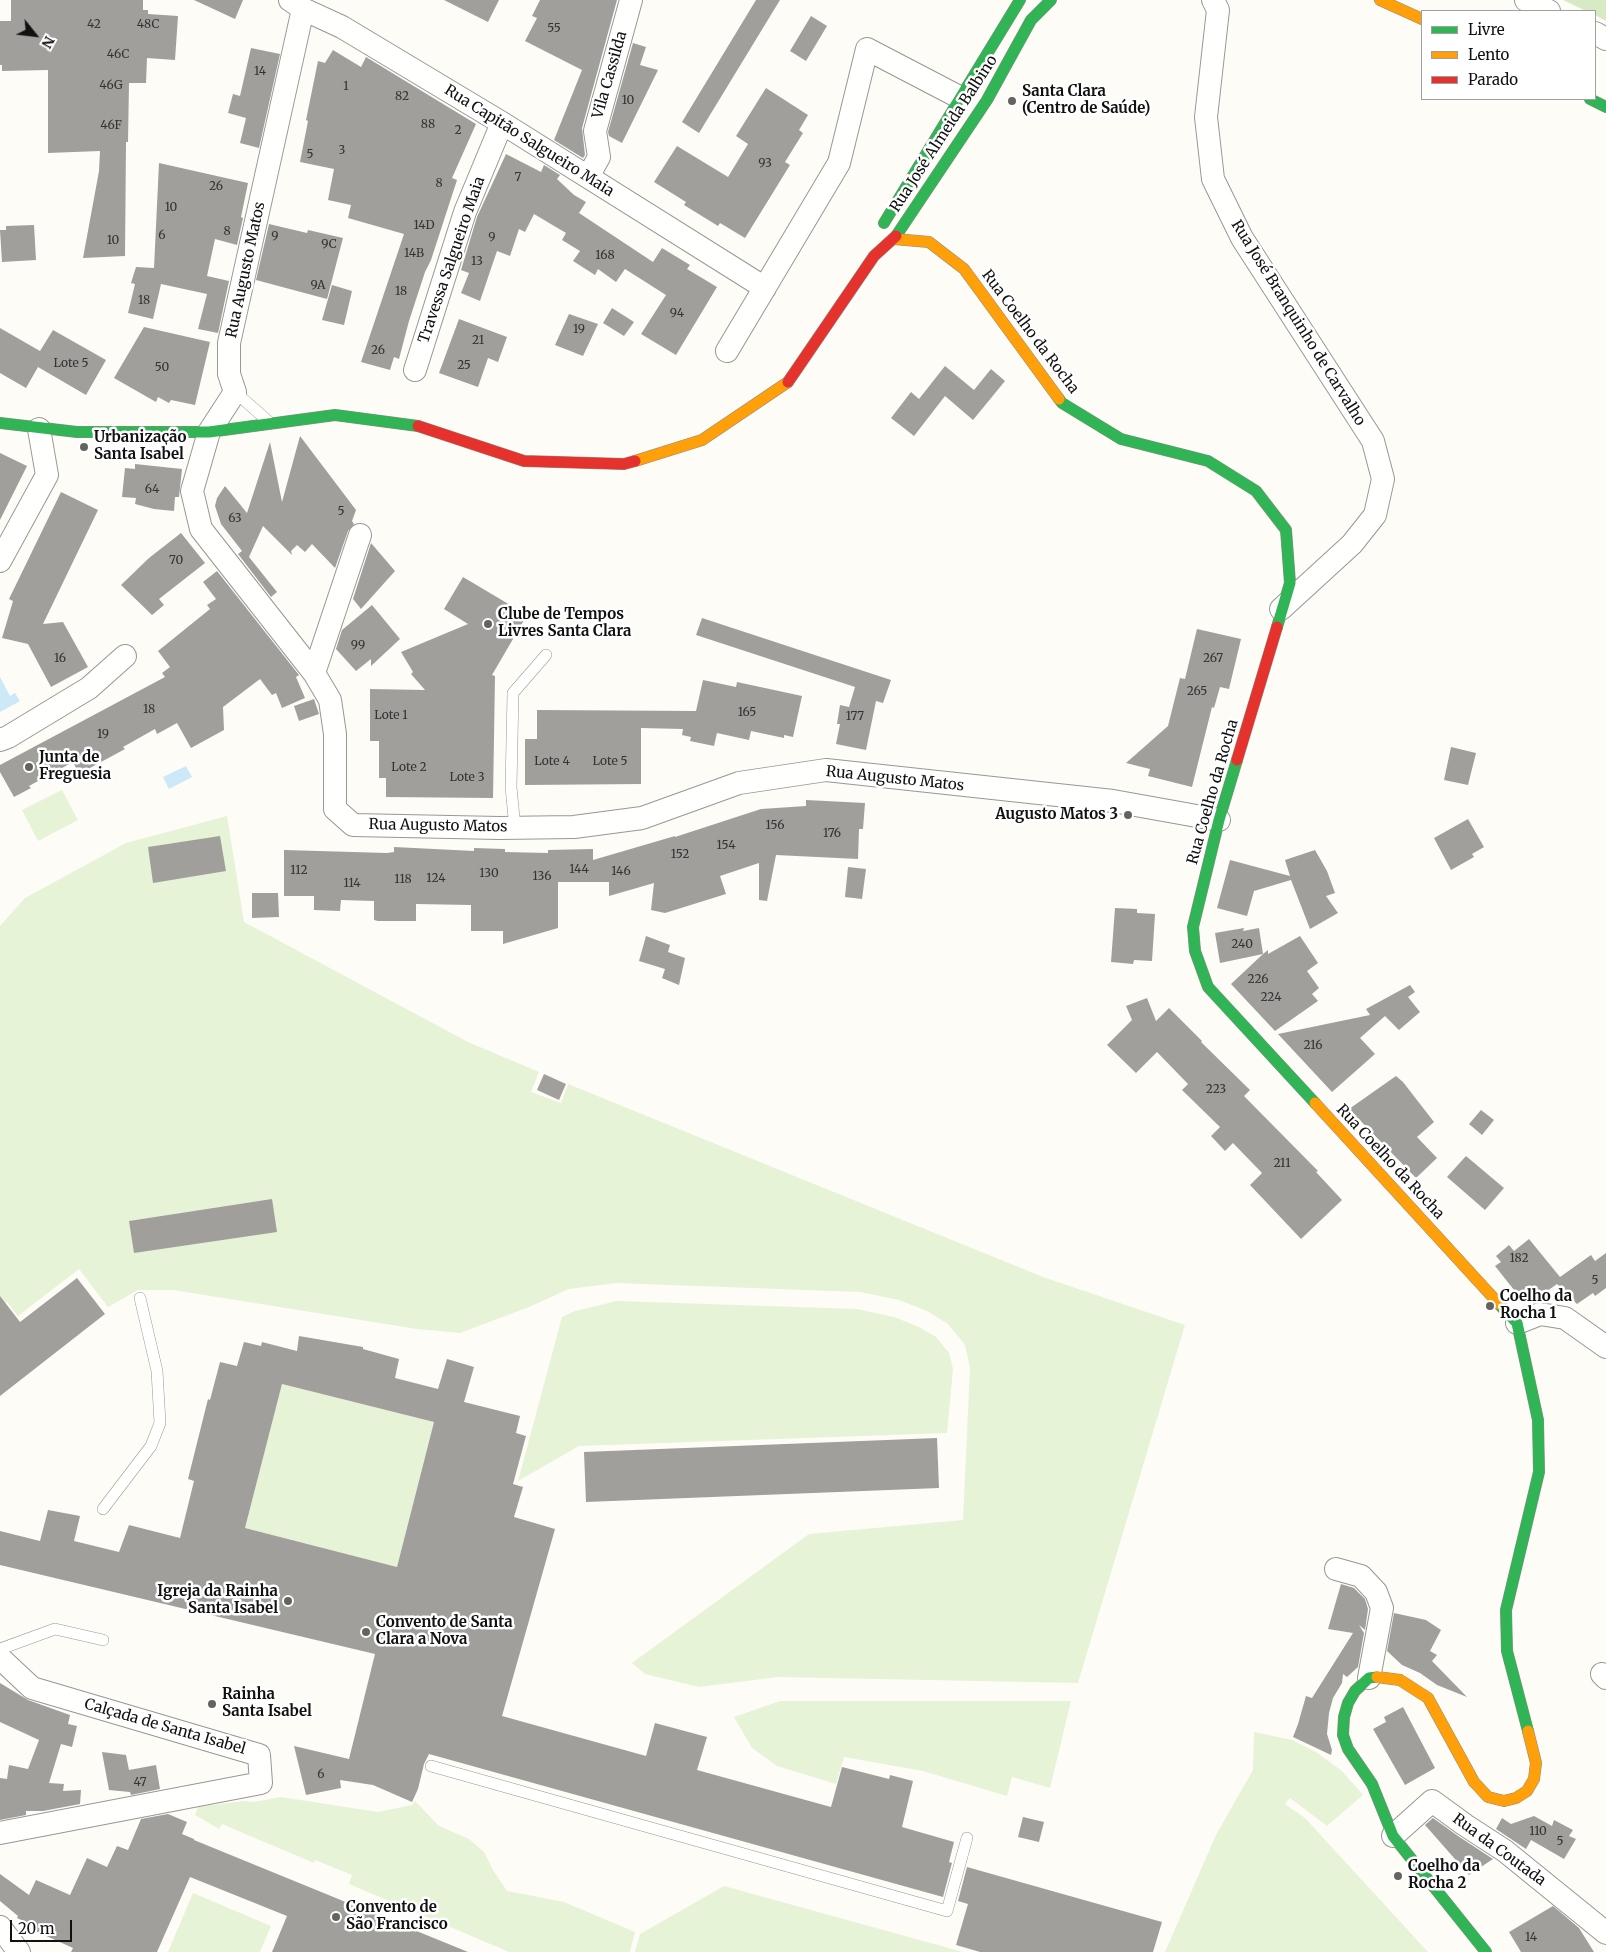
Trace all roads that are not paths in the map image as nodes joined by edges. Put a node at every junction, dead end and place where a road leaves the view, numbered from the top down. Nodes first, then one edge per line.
1 (631, 0) edge
2 (1020, 0) edge
3 (1051, 0) edge
4 (1213, 0) edge
5 (1380, 0) edge
6 (1526, 0) edge
7 (296, 5) edge
8 (1547, 10) edge
9 (1421, 19) edge
10 (959, 97) junction
11 (987, 100) junction
12 (1592, 100) edge
13 (1606, 107) edge
14 (502, 123) junction
15 (588, 177) junction
16 (894, 239) junction
17 (874, 256) junction
18 (764, 288) junction
19 (727, 351) dead end
20 (415, 370) dead end
21 (235, 392) junction
22 (0, 423) edge
23 (271, 424) junction
24 (40, 429) junction
25 (209, 432) junction
26 (360, 535) dead end
27 (0, 561) edge
28 (1282, 609) junction
29 (546, 655) dead end
30 (125, 656) dead end
31 (314, 673) junction
32 (0, 740) edge
33 (1220, 820) junction
34 (515, 828) junction
35 (140, 1298) dead end
36 (1517, 1323) junction
37 (1606, 1347) edge
38 (103, 1509) dead end
39 (1336, 1569) dead end
40 (103, 1640) dead end
41 (0, 1650) edge
42 (0, 1658) edge
43 (1368, 1678) junction
44 (431, 1766) dead end
45 (0, 1833) edge
46 (1393, 1836) junction
47 (967, 1838) dead end
48 (0, 1927) edge
49 (1606, 1933) edge
50 (19, 1952) edge
51 (1486, 1952) edge

1 - 15 street, Vila Cassilda
2 - 10 street, Rua José Almeida Balbino
3 - 11 street, Rua José Almeida Balbino
4 - 28 street, Rua José Branquinho de Carvalho
5 - 9 street
6 - 8 street
7 - 14 street, Rua Capitão Salgueiro Maia
7 - 21 street, Rua Augusto Matos
10 - 11 street
10 - 17 street, Rua José Almeida Balbino
10 - 18 street
11 - 16 street, Rua José Almeida Balbino
12 - 13 street
14 - 15 street, Rua Capitão Salgueiro Maia
14 - 20 street, Travessa Salgueiro Maia
15 - 18 street, Rua Capitão Salgueiro Maia
16 - 17 street, Rua José Almeida Balbino
16 - 28 street, Rua Coelho da Rocha
17 - 23 street, Rua José Almeida Balbino
18 - 19 street
21 - 23 lane
21 - 25 street, Rua Augusto Matos
22 - 24 street, Rua José Almeida Balbino
23 - 25 street, Rua José Almeida Balbino
24 - 25 street, Rua José Almeida Balbino
24 - 27 street
25 - 31 street, Rua Augusto Matos
26 - 31 street
28 - 33 street, Rua Coelho da Rocha
29 - 34 lane
30 - 32 street
31 - 34 street, Rua Augusto Matos
33 - 34 street, Rua Augusto Matos
33 - 36 street, Rua Coelho da Rocha
35 - 38 lane
36 - 37 street
36 - 43 street
39 - 43 street
40 - 41 lane
42 - 45 street, Calçada de Santa Isabel
43 - 46 street
44 - 47 lane
46 - 49 street, Rua da Coutada
46 - 51 street
48 - 50 street

